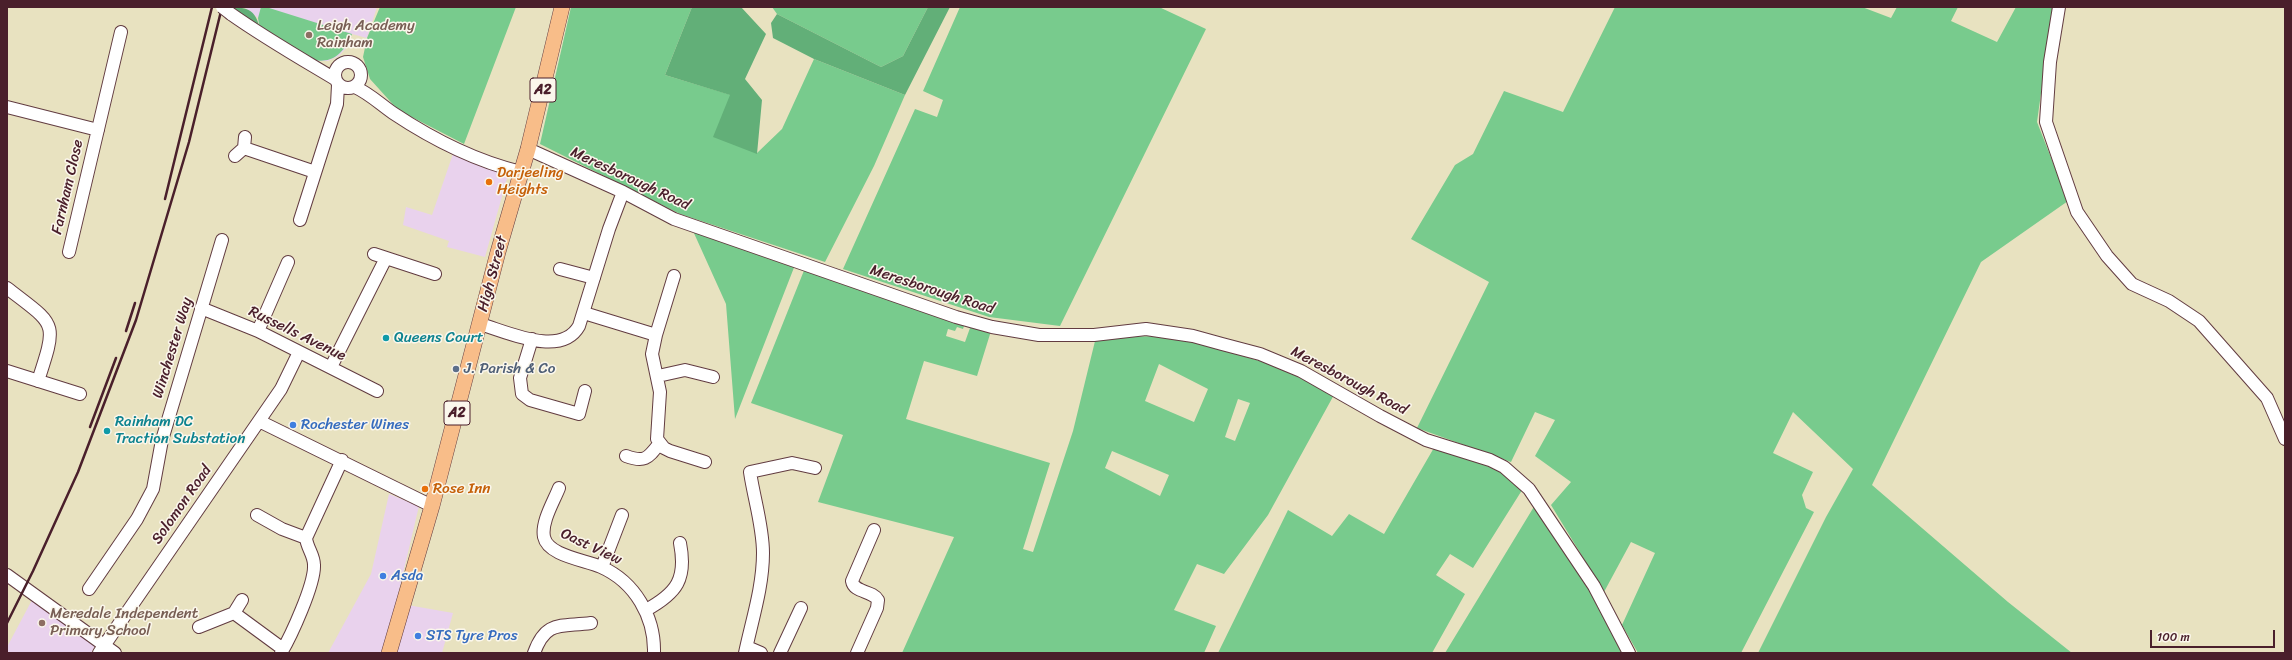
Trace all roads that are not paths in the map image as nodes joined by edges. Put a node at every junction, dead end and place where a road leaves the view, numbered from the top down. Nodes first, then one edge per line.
1 (562, 7) edge
2 (2059, 7) edge
3 (226, 10) edge
4 (121, 32) dead end
5 (361, 73) junction
6 (337, 77) junction
7 (354, 87) junction
8 (376, 98) junction
9 (337, 104) junction
10 (7, 107) edge
11 (98, 130) junction
12 (241, 147) dead end
13 (528, 149) junction
14 (315, 172) junction
15 (521, 172) junction
16 (623, 192) junction
17 (300, 220) dead end
18 (222, 240) dead end
19 (69, 252) dead end
20 (374, 254) dead end
21 (386, 258) junction
22 (288, 262) dead end
23 (560, 269) dead end
24 (435, 274) dead end
25 (674, 276) dead end
26 (594, 278) junction
27 (7, 288) edge
28 (201, 308) junction
29 (584, 313) junction
30 (480, 324) junction
31 (258, 331) junction
32 (656, 335) junction
33 (532, 339) junction
34 (299, 352) junction
35 (331, 367) junction
36 (7, 371) edge
37 (658, 376) junction
38 (713, 377) dead end
39 (38, 381) junction
40 (585, 390) dead end
41 (377, 391) dead end
42 (80, 394) dead end
43 (259, 421) junction
44 (2285, 440) edge
45 (659, 444) junction
46 (626, 456) dead end
47 (342, 460) junction
48 (706, 462) dead end
49 (815, 468) dead end
50 (559, 488) dead end
51 (432, 506) junction
52 (257, 515) dead end
53 (622, 515) dead end
54 (874, 530) dead end
55 (306, 538) junction
56 (680, 542) dead end
57 (602, 567) junction
58 (7, 575) edge
59 (89, 590) dead end
60 (242, 600) dead end
61 (800, 608) dead end
62 (646, 610) junction
63 (234, 613) junction
64 (592, 624) dead end
65 (199, 627) dead end
66 (101, 649) edge
67 (746, 650) edge
68 (282, 651) edge
69 (115, 653) edge
70 (389, 653) edge
71 (534, 653) edge
72 (654, 653) edge
73 (761, 653) edge
74 (780, 653) edge
75 (856, 653) edge
76 (1629, 653) edge

1 - 13 main road, A2
2 - 44 street
3 - 6 street
4 - 11 street, Farnham Close
5 - 6 street
5 - 7 street
5 - 8 street
6 - 7 street
6 - 9 street
7 - 8 street
7 - 9 street
8 - 15 street
9 - 14 street
10 - 11 street, Farnham Close
11 - 19 street, Farnham Close
12 - 14 street
13 - 15 main road, A2
13 - 16 street, Meresborough Road
14 - 17 street
15 - 30 main road, High Street / A2
16 - 26 street
16 - 76 street, Meresborough Road
18 - 28 street, Winchester Way
20 - 21 street
21 - 24 street
21 - 35 street
22 - 31 street
23 - 26 street
25 - 32 street
26 - 29 street
27 - 39 street
28 - 31 street, Russells Avenue
28 - 59 street, Winchester Way
29 - 32 street
29 - 33 street
30 - 33 street
30 - 51 main road, High Street / A2
31 - 34 street, Russells Avenue
32 - 37 street
33 - 40 street
34 - 35 street, Russells Avenue
34 - 43 street, Solomon Road
35 - 41 street, Russells Avenue
36 - 39 street
37 - 38 street
37 - 45 street
39 - 42 street
43 - 47 street
43 - 66 street, Solomon Road
45 - 46 street
45 - 48 street
47 - 51 street
47 - 55 street
49 - 67 street
50 - 57 street, Oast View
51 - 70 main road, High Street / A2
52 - 55 street
53 - 57 street
54 - 75 street
55 - 68 street
56 - 62 street
57 - 62 street, Oast View
58 - 66 street
60 - 63 street
61 - 74 street
62 - 72 street, Oast View
63 - 65 street
63 - 68 street
64 - 71 street
66 - 69 street
67 - 73 street

